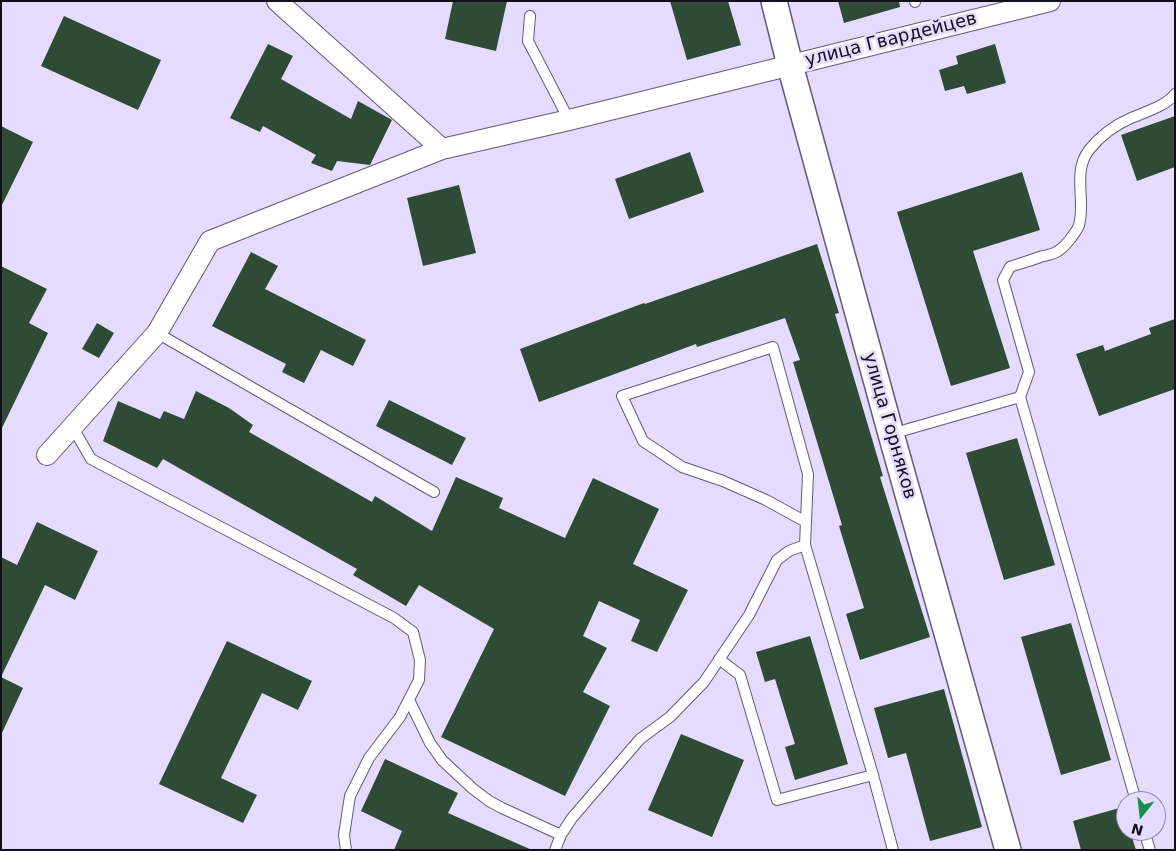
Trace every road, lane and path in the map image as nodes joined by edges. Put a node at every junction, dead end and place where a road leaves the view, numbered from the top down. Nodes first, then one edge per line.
1 (277, 1) edge
2 (774, 1) edge
3 (1050, 1) edge
4 (530, 16) dead end
5 (790, 65) junction
6 (1175, 94) edge
7 (569, 120) junction
8 (442, 149) junction
9 (157, 333) junction
10 (1020, 397) junction
11 (72, 426) junction
12 (891, 434) junction
13 (47, 455) dead end
14 (434, 492) dead end
15 (806, 522) junction
16 (805, 545) junction
17 (719, 660) junction
18 (409, 700) junction
19 (873, 775) junction
20 (1133, 791) edge
21 (561, 835) junction
22 (346, 850) edge
23 (555, 850) edge
24 (893, 850) edge
25 (1008, 850) edge

1 - 8 street
2 - 5 street, улица Горняков
3 - 5 street, улица Гвардейцев
4 - 7 lane
5 - 7 street, улица Гвардейцев
5 - 12 street, улица Горняков
6 - 10 lane
7 - 8 street, улица Гвардейцев
8 - 9 street, улица Гвардейцев
9 - 11 street, улица Гвардейцев
9 - 14 lane
10 - 12 lane
10 - 20 lane
11 - 13 street, улица Гвардейцев
11 - 18 lane
12 - 25 street, улица Горняков
15 - 15 lane
15 - 16 lane
16 - 17 lane
16 - 19 lane
17 - 19 lane
17 - 21 lane
18 - 21 lane
18 - 22 lane
19 - 24 lane
21 - 23 lane

